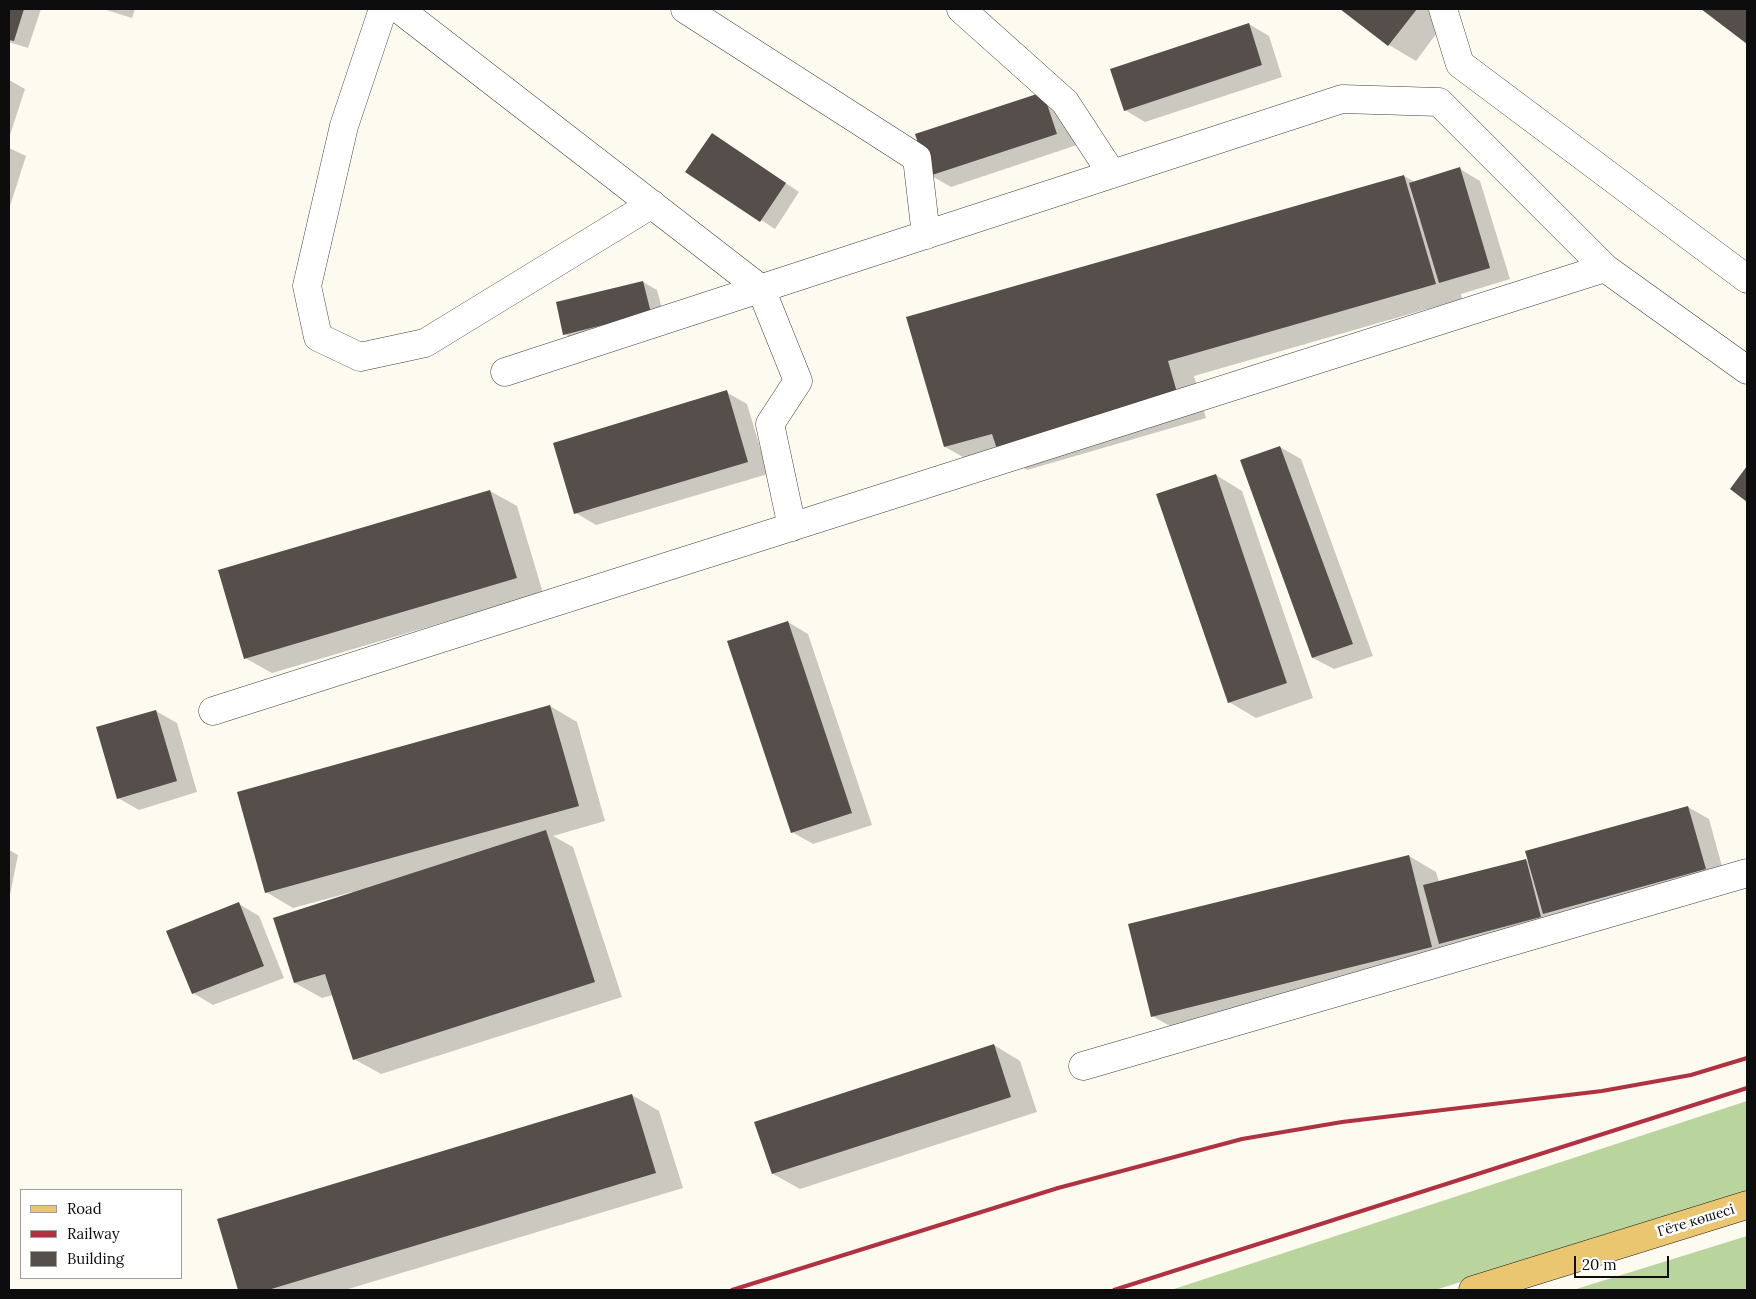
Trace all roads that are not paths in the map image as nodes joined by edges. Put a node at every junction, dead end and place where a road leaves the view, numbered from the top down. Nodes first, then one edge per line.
1 (383, 9) edge
2 (399, 9) edge
3 (685, 9) edge
4 (961, 9) edge
5 (1443, 9) edge
6 (1112, 174) junction
7 (652, 204) junction
8 (926, 235) junction
9 (1605, 268) junction
10 (1747, 279) edge
11 (761, 289) junction
12 (1747, 370) edge
13 (505, 372) dead end
14 (792, 527) junction
15 (213, 711) dead end
16 (1747, 873) edge
17 (1083, 1066) dead end
18 (1747, 1205) edge
19 (1472, 1290) edge

1 - 7 lane
2 - 7 lane
3 - 8 lane
4 - 6 lane
5 - 10 lane
6 - 8 lane
6 - 9 lane
7 - 11 lane
8 - 11 lane
9 - 12 lane
9 - 14 lane
11 - 13 lane
11 - 14 lane
14 - 15 lane
16 - 17 lane
18 - 19 main road, Гёте көшесі

